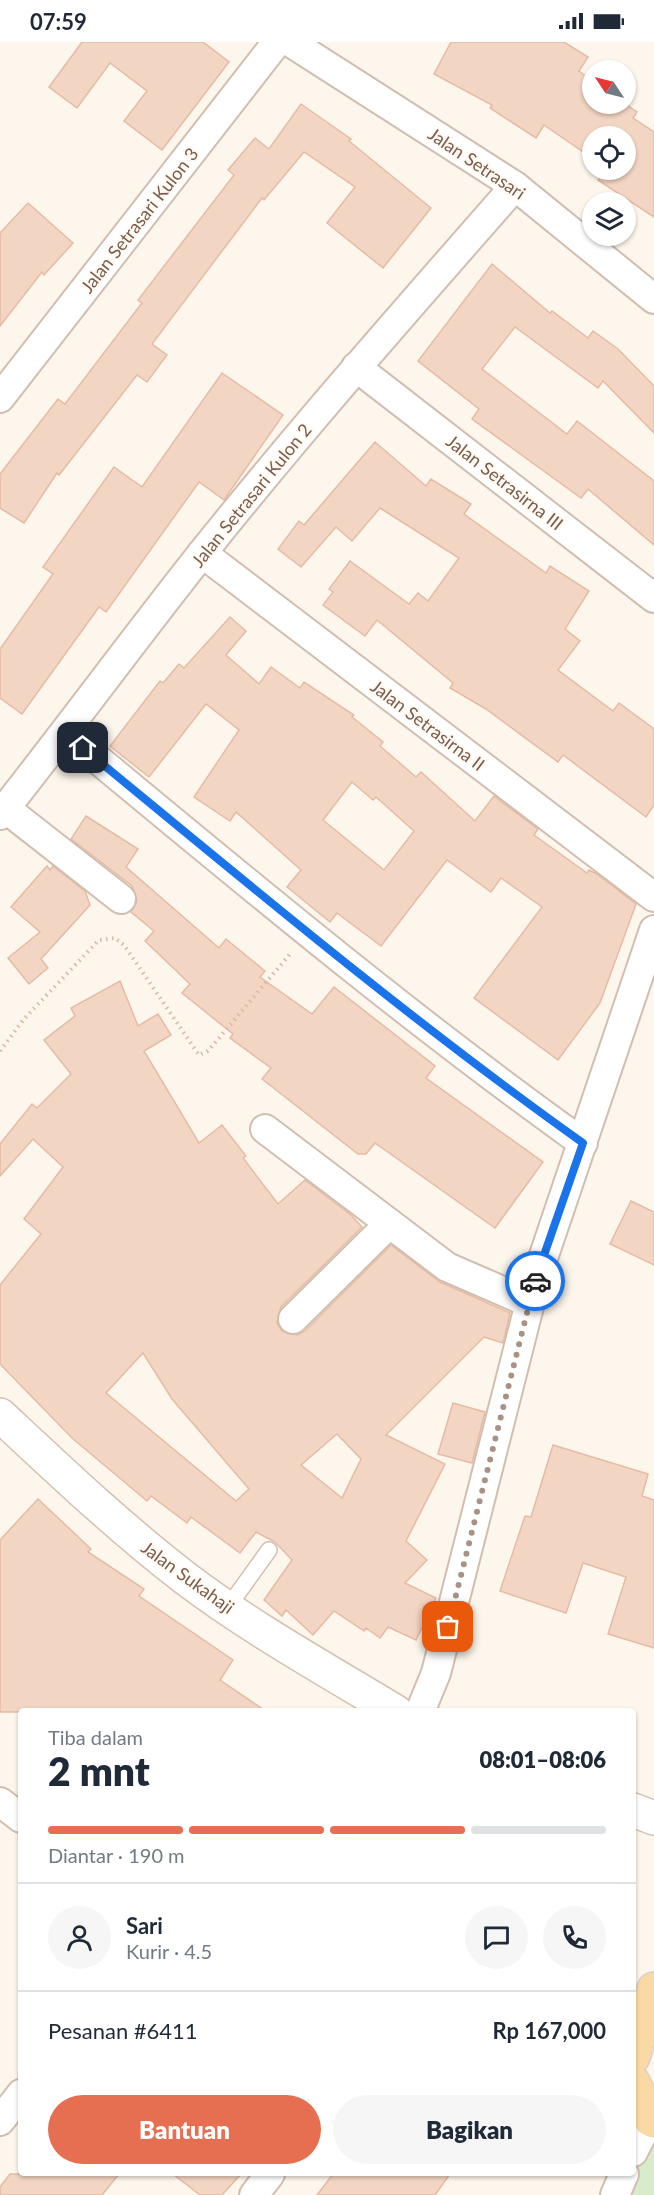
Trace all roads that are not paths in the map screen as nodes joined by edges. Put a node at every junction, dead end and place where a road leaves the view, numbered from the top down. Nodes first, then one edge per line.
1 (277, 42) edge
2 (290, 42) edge
3 (515, 186) junction
4 (654, 299) edge
5 (356, 367) junction
6 (0, 398) edge
7 (202, 553) junction
8 (654, 598) edge
9 (66, 733) junction
10 (3, 811) edge
11 (654, 897) edge
12 (121, 899) dead end
13 (654, 930) edge
14 (265, 1129) dead end
15 (583, 1143) junction
16 (389, 1224) junction
17 (530, 1303) junction
18 (293, 1319) dead end
19 (0, 1416) edge
20 (269, 1550) dead end
21 (228, 1607) junction
22 (389, 1708) edge
23 (422, 1708) edge
24 (0, 1802) edge
25 (636, 1811) edge
26 (18, 1816) edge
27 (654, 1818) edge
28 (654, 1989) edge
29 (636, 2047) edge
30 (636, 2088) edge
31 (18, 2098) edge
32 (652, 2120) edge
33 (0, 2121) edge
34 (636, 2147) edge
35 (268, 2176) edge
36 (623, 2176) edge
37 (254, 2195) edge
38 (615, 2195) edge

1 - 6 street, Jalan Setrasari Kulon 3
2 - 3 street, Jalan Setrasari
3 - 4 street, Jalan Setrasari
3 - 5 street, Jalan Setrasari Kulon 2
5 - 7 street, Jalan Setrasari Kulon 2
5 - 8 street, Jalan Setrasirna III
7 - 9 street, Jalan Setrasari Kulon 2
7 - 11 street, Jalan Setrasirna II
9 - 10 street, Jalan Setrasari Kulon 2
9 - 15 street
10 - 12 street
13 - 15 street
14 - 16 street
15 - 17 street
16 - 17 street
16 - 18 street
17 - 23 street
19 - 21 street, Jalan Sukahaji
20 - 21 lane
21 - 22 street, Jalan Sukahaji
24 - 26 street
25 - 27 street
28 - 29 main road
30 - 32 main road
31 - 33 street
32 - 34 street
35 - 37 street
36 - 38 street

